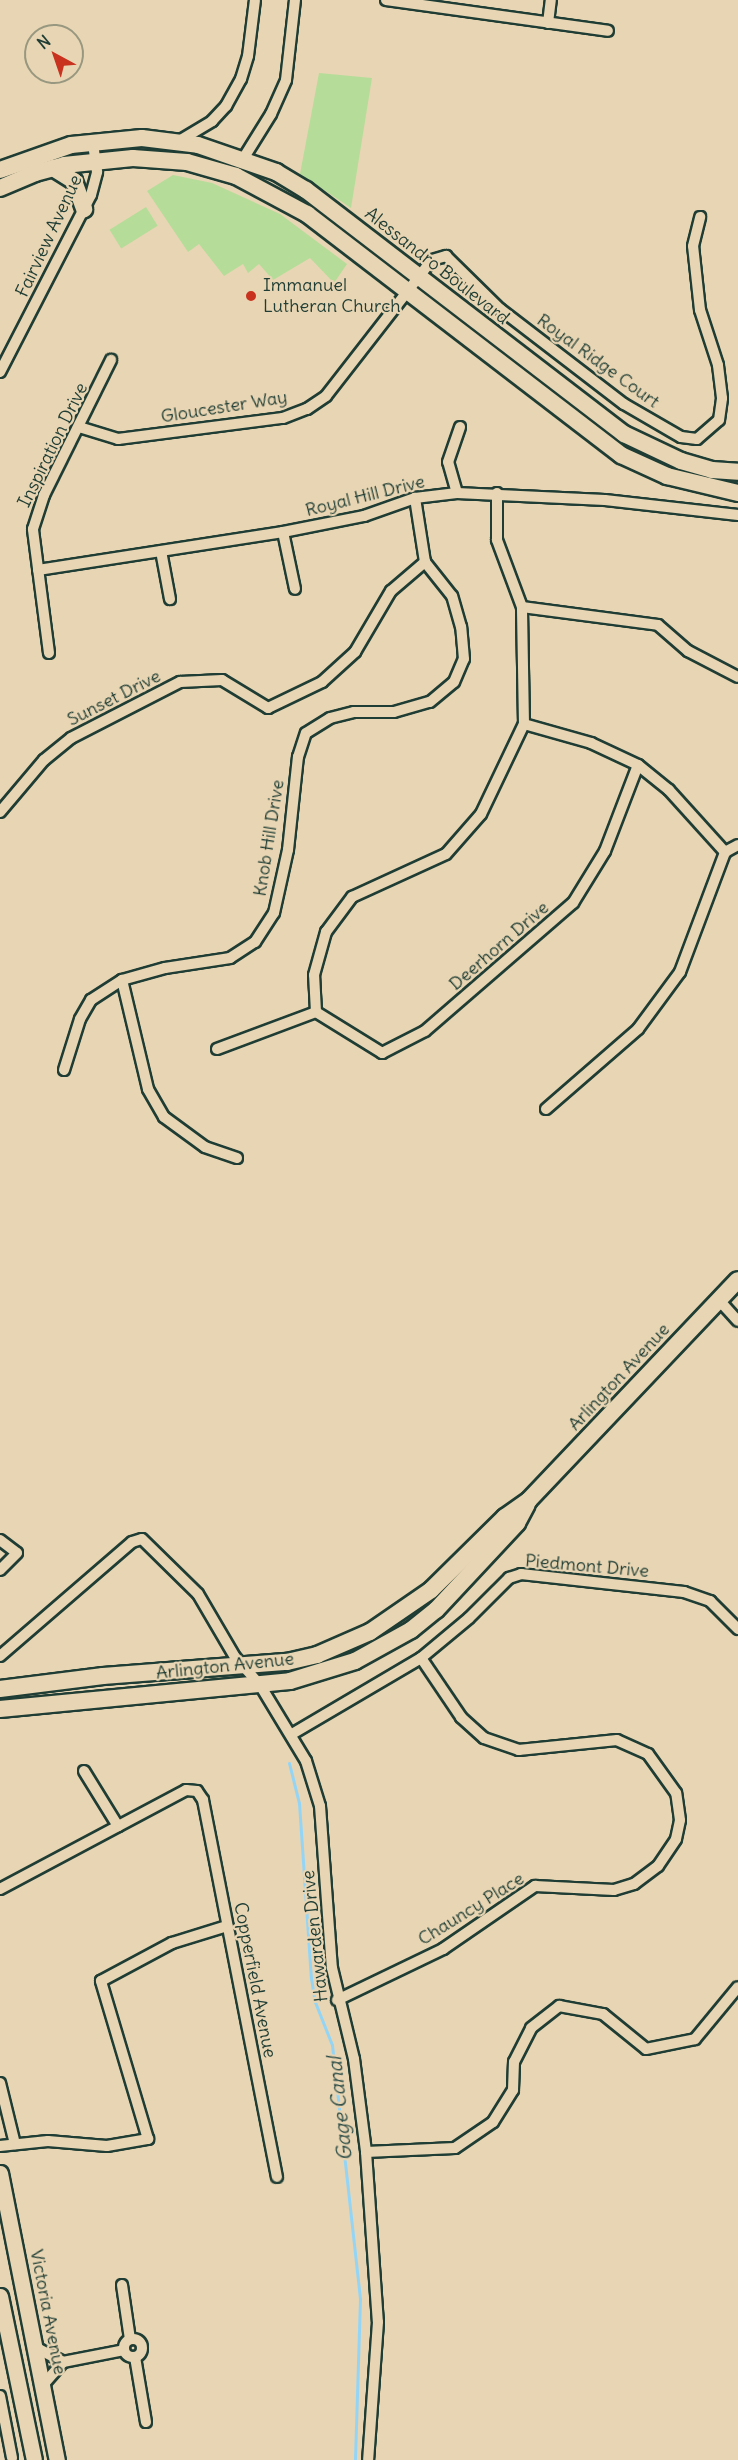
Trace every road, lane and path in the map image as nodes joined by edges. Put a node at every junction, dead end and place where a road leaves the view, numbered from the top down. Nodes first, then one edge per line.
1 (255, 0) edge
2 (295, 0) edge
3 (386, 0) edge
4 (551, 0) edge
5 (548, 23) junction
6 (608, 31) dead end
7 (93, 142) junction
8 (178, 142) junction
9 (243, 159) junction
10 (96, 160) junction
11 (170, 160) junction
12 (53, 168) junction
13 (0, 170) edge
14 (0, 188) edge
15 (84, 209) junction
16 (700, 217) dead end
17 (420, 276) junction
18 (409, 291) junction
19 (111, 360) dead end
20 (0, 372) edge
21 (79, 427) junction
22 (460, 427) dead end
23 (661, 454) junction
24 (738, 472) edge
25 (738, 487) edge
26 (457, 493) junction
27 (497, 493) junction
28 (738, 493) edge
29 (415, 498) junction
30 (738, 515) edge
31 (283, 532) junction
32 (161, 551) junction
33 (425, 562) junction
34 (38, 570) junction
35 (295, 589) dead end
36 (170, 599) dead end
37 (522, 607) junction
38 (49, 652) dead end
39 (738, 677) edge
40 (524, 724) junction
41 (638, 765) junction
42 (0, 812) edge
43 (738, 845) edge
44 (725, 852) junction
45 (122, 980) junction
46 (316, 1012) junction
47 (217, 1049) dead end
48 (64, 1070) dead end
49 (546, 1109) dead end
50 (237, 1158) dead end
51 (738, 1280) edge
52 (719, 1300) junction
53 (738, 1321) edge
54 (529, 1500) junction
55 (0, 1540) edge
56 (0, 1570) edge
57 (738, 1629) edge
58 (0, 1656) edge
59 (421, 1658) junction
60 (242, 1666) junction
61 (260, 1685) junction
62 (0, 1689) edge
63 (0, 1709) edge
64 (292, 1734) junction
65 (84, 1772) dead end
66 (118, 1826) junction
67 (1, 1888) edge
68 (227, 1926) junction
69 (738, 1987) edge
70 (337, 2000) junction
71 (0, 2083) edge
72 (15, 2144) junction
73 (0, 2146) edge
74 (366, 2152) junction
75 (0, 2173) edge
76 (277, 2177) dead end
77 (122, 2285) dead end
78 (0, 2296) edge
79 (130, 2339) junction
80 (35, 2347) junction
81 (124, 2350) junction
82 (135, 2356) junction
83 (63, 2362) junction
84 (43, 2385) junction
85 (0, 2396) edge
86 (146, 2422) dead end
87 (4, 2445) edge
88 (12, 2458) dead end
89 (34, 2460) edge
90 (57, 2460) edge
91 (368, 2460) edge

1 - 8 street
2 - 9 street
3 - 5 street
4 - 5 street
5 - 6 street
7 - 8 main road, Alessandro Boulevard
7 - 10 street, Fairview Avenue
7 - 13 main road, Alessandro Boulevard
8 - 9 main road, Alessandro Boulevard
9 - 11 main road
9 - 17 main road, Alessandro Boulevard
10 - 11 main road, Alessandro Boulevard
10 - 12 main road, Alessandro Boulevard
10 - 15 street, Fairview Avenue
11 - 18 main road, Alessandro Boulevard
12 - 14 main road, Alessandro Boulevard
12 - 15 main road
15 - 20 street, Fairview Avenue
16 - 17 street, Royal Ridge Court
17 - 18 street, Gloucester Way
17 - 23 main road, Alessandro Boulevard
18 - 21 street, Gloucester Way
18 - 28 main road, Alessandro Boulevard
19 - 21 street, Inspiration Drive
21 - 34 street, Inspiration Drive
22 - 26 street
23 - 24 main road, Alessandro Boulevard
23 - 25 main road
26 - 27 street, Royal Hill Drive
26 - 29 street, Royal Hill Drive
27 - 30 street, Royal Hill Drive
27 - 37 street
29 - 31 street, Royal Hill Drive
29 - 33 street
31 - 32 street, Royal Hill Drive
31 - 35 street
32 - 34 street, Royal Hill Drive
32 - 36 street
33 - 42 street, Sunset Drive
33 - 45 street, Knob Hill Drive
34 - 38 street, Inspiration Drive
37 - 39 street
37 - 40 street
40 - 41 street
40 - 46 street
41 - 44 street
41 - 46 street, Deerhorn Drive
43 - 44 street
44 - 49 street
45 - 48 street, Knob Hill Drive
45 - 50 street
46 - 47 street
51 - 52 main road, Arlington Avenue
52 - 53 street
52 - 54 main road, Arlington Avenue
54 - 60 main road, Arlington Avenue
54 - 61 main road, Arlington Avenue
55 - 56 street
57 - 59 street, Piedmont Drive
58 - 60 street, Hawarden Drive
59 - 64 street, Piedmont Drive
59 - 70 street, Chauncy Place
60 - 61 street, Hawarden Drive
60 - 62 main road, Arlington Avenue
61 - 63 main road, Arlington Avenue
61 - 64 street, Hawarden Drive
64 - 70 street, Hawarden Drive
65 - 66 street
66 - 67 street
66 - 68 street, Copperfield Avenue
68 - 72 street
68 - 76 street, Copperfield Avenue
69 - 74 street
70 - 74 street, Hawarden Drive
71 - 72 street
72 - 73 street
74 - 91 street, Hawarden Drive
75 - 80 main road, Victoria Avenue
77 - 79 street
78 - 89 main road
79 - 81 street
79 - 82 street
80 - 83 street
80 - 84 main road, Victoria Avenue
81 - 82 street
81 - 83 street
82 - 86 street
83 - 84 street
84 - 90 main road, Victoria Avenue
85 - 87 street
87 - 88 street

